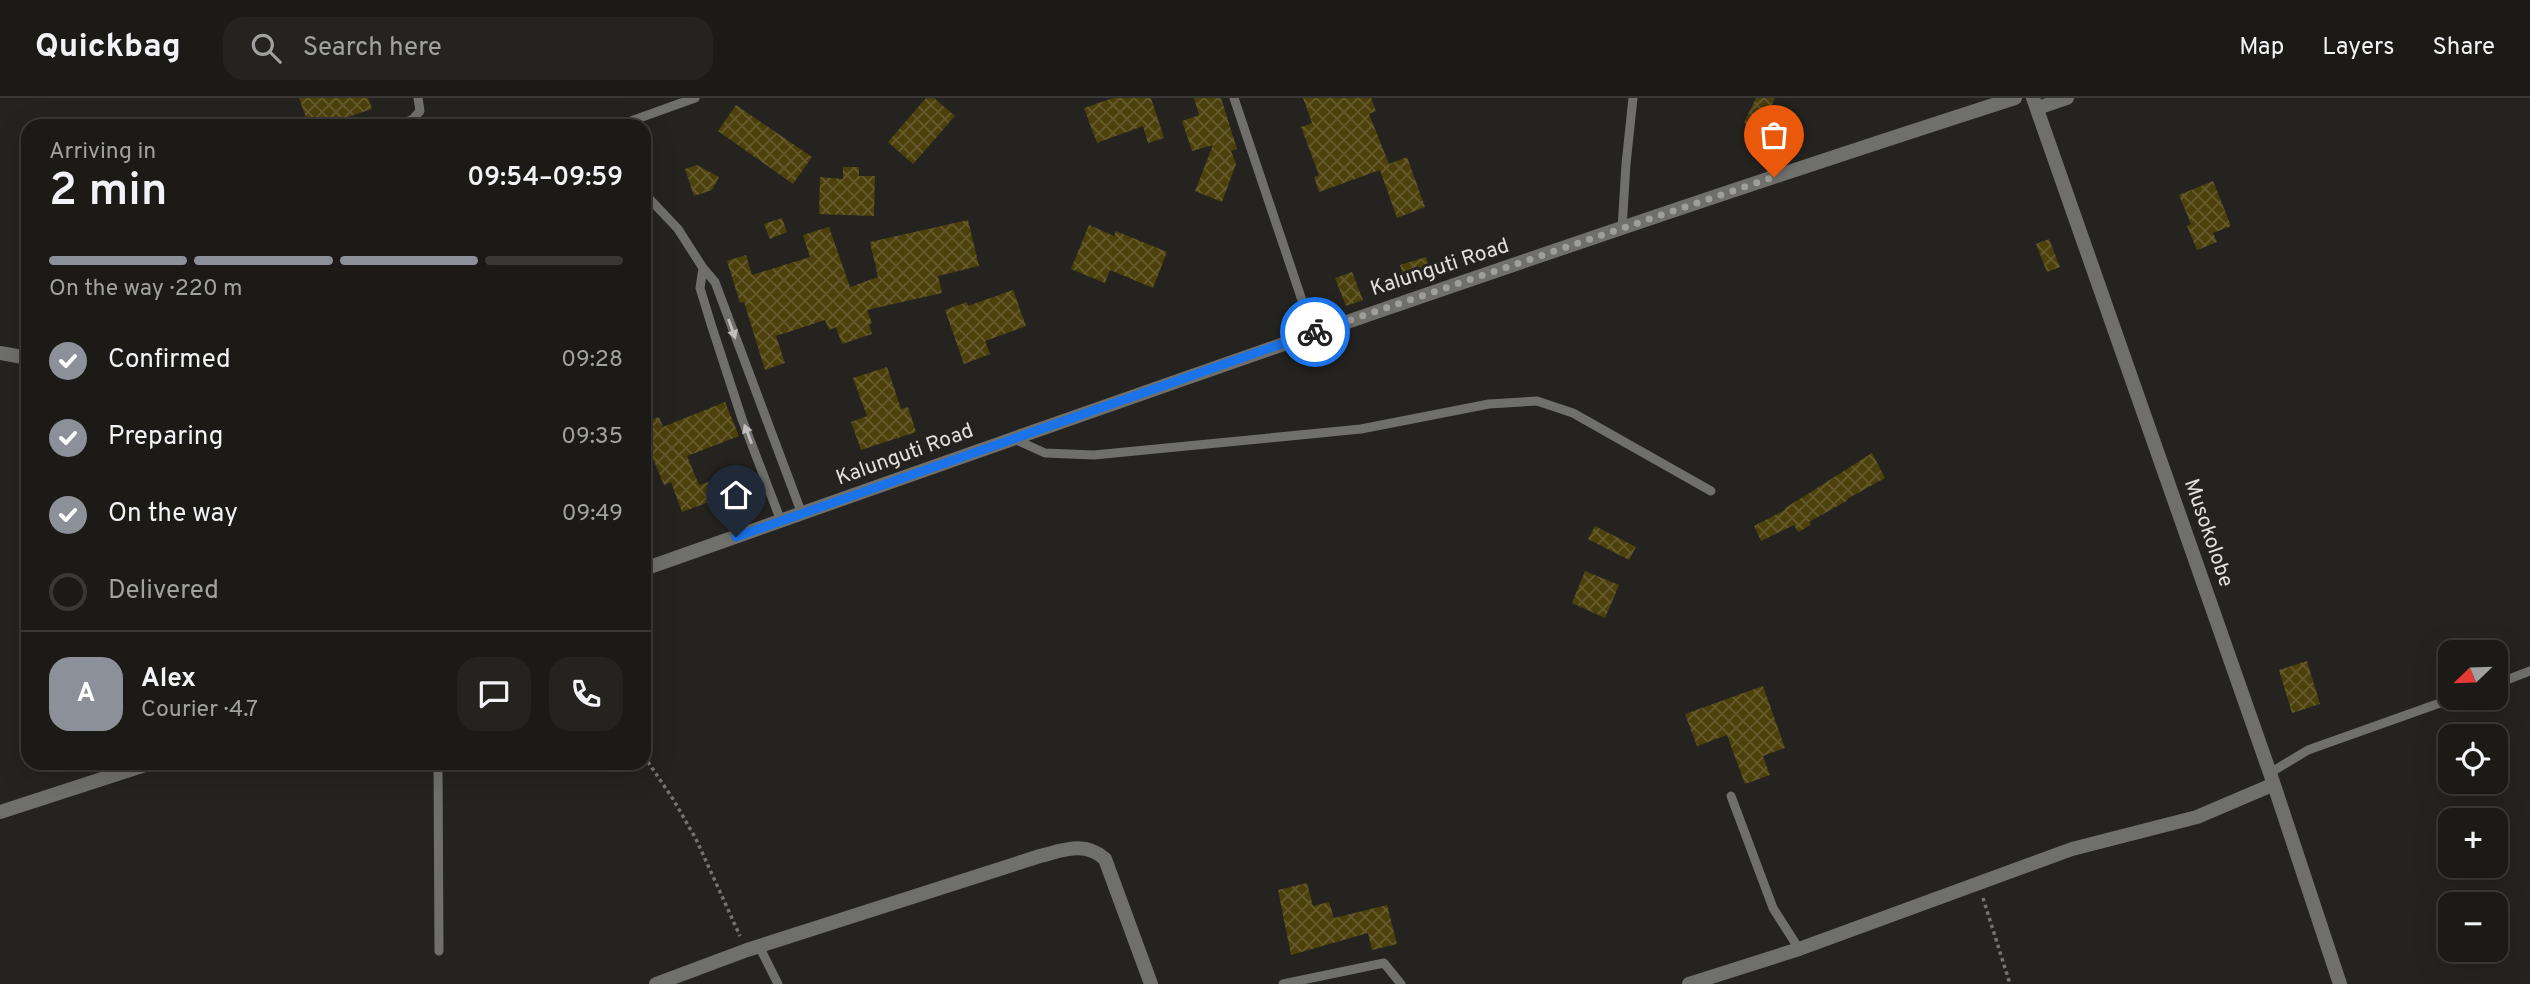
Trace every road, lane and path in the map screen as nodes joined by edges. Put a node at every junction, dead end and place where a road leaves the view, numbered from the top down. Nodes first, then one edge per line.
1 (418, 98) edge
2 (695, 98) edge
3 (1234, 98) edge
4 (1633, 98) edge
5 (2015, 98) edge
6 (2067, 98) edge
7 (2036, 103) edge
8 (414, 119) edge
9 (636, 119) edge
10 (651, 200) edge
11 (1622, 229) junction
12 (703, 268) junction
13 (1313, 333) junction
14 (0, 353) edge
15 (21, 357) edge
16 (1013, 439) junction
17 (1711, 491) dead end
18 (802, 514) junction
19 (781, 521) junction
20 (651, 567) edge
21 (2530, 671) edge
22 (2508, 679) edge
23 (2438, 704) edge
24 (651, 766) edge
25 (129, 770) edge
26 (438, 770) edge
27 (2271, 779) junction
28 (1731, 796) dead end
29 (0, 812) edge
30 (1978, 883) junction
31 (753, 948) junction
32 (1798, 949) junction
33 (439, 951) dead end
34 (656, 984) edge
35 (778, 984) edge
36 (1152, 984) edge
37 (1283, 984) edge
38 (1401, 984) edge
39 (1689, 984) edge
40 (2010, 984) edge
41 (2340, 984) edge

1 - 8 lane
2 - 9 lane
3 - 13 lane
4 - 11 lane
5 - 11 street, Kalunguti Road
6 - 7 street
7 - 27 street, Musokolobe
10 - 12 lane
11 - 13 street, Kalunguti Road
12 -> 18 lane
19 -> 12 lane
13 - 16 street, Kalunguti Road
14 - 15 street
16 - 17 lane
16 - 18 street, Kalunguti Road
18 - 19 street, Kalunguti Road
19 - 20 street, Kalunguti Road
21 - 22 lane
23 - 27 lane
24 - 31 path
25 - 29 street
26 - 33 lane
27 - 30 street
27 - 41 street, Musokolobe
28 - 32 lane
30 - 32 street
30 - 40 path
31 - 34 street
31 - 35 lane
31 - 36 street
32 - 39 street
37 - 38 lane

